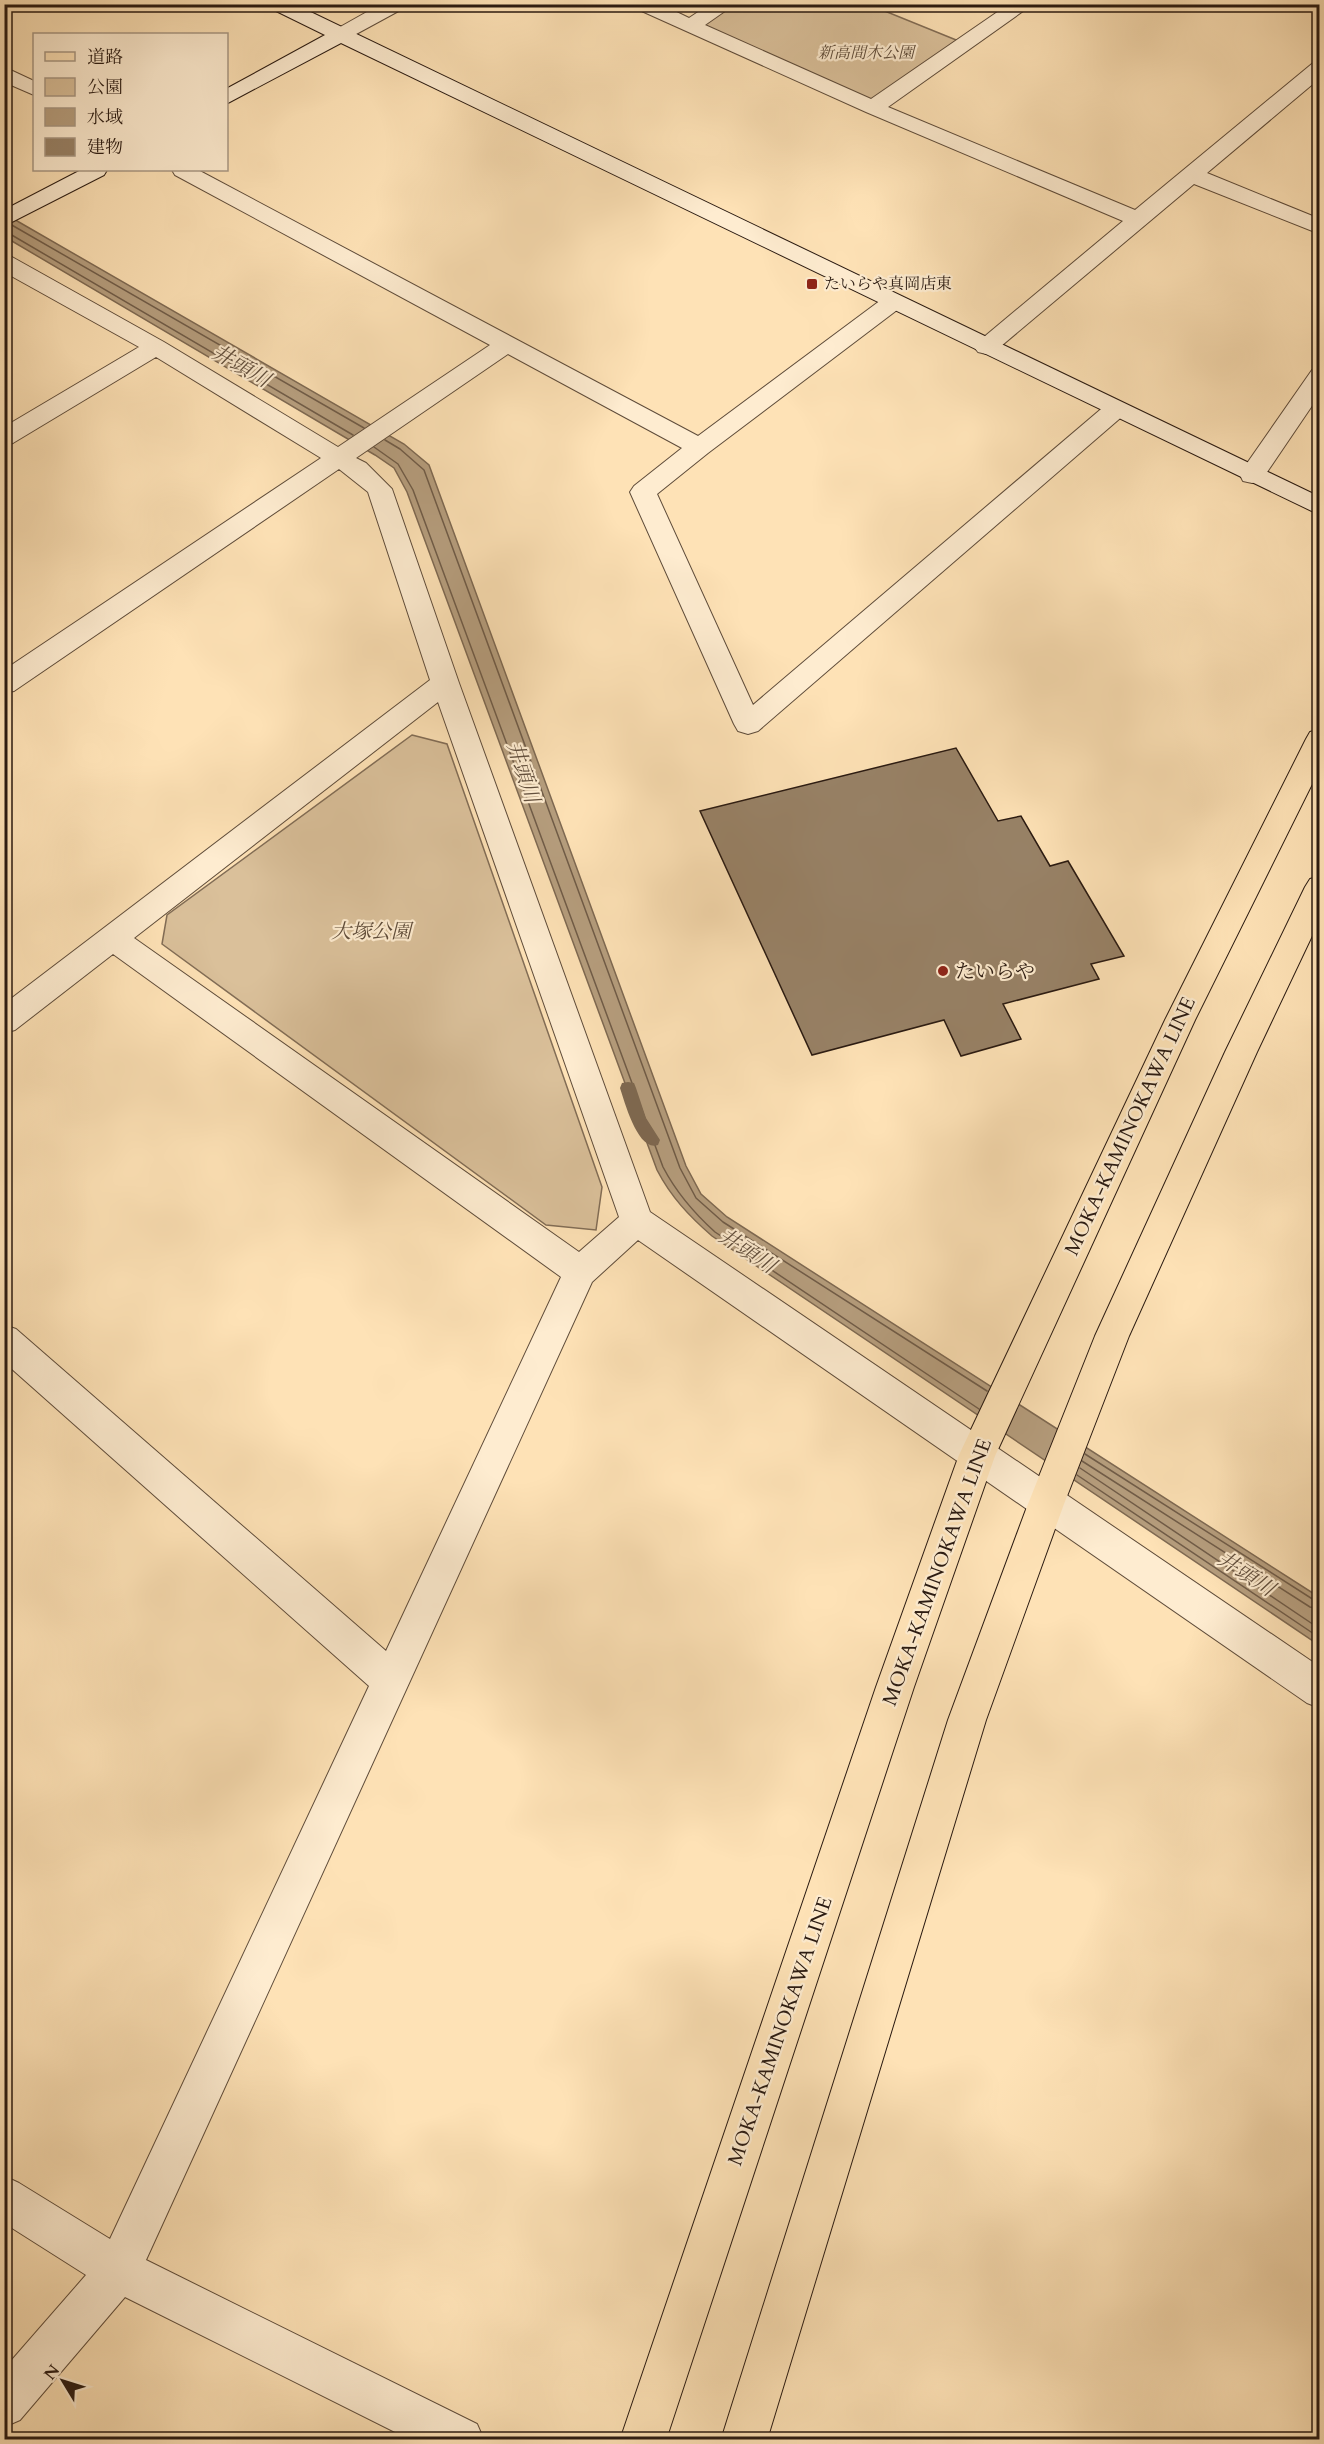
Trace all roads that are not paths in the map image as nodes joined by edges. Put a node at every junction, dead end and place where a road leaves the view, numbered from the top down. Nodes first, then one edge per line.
1 (277, 4) edge
2 (397, 4) edge
3 (642, 4) edge
4 (725, 4) edge
5 (1023, 4) edge
6 (690, 26) junction
7 (340, 35) junction
8 (1320, 67) edge
9 (4, 73) edge
10 (33, 88) edge
11 (228, 97) edge
12 (873, 108) junction
13 (94, 171) edge
14 (185, 171) edge
15 (1192, 175) junction
16 (4, 219) edge
17 (1138, 220) junction
18 (1320, 227) edge
19 (4, 262) edge
20 (893, 302) junction
21 (507, 344) junction
22 (156, 346) junction
23 (986, 347) junction
24 (1320, 375) edge
25 (1116, 409) junction
26 (4, 438) edge
27 (699, 447) junction
28 (338, 457) junction
29 (1252, 475) junction
30 (1320, 507) edge
31 (445, 683) junction
32 (4, 684) edge
33 (1320, 739) edge
34 (1320, 887) edge
35 (112, 938) junction
36 (4, 1021) edge
37 (637, 1221) junction
38 (580, 1272) junction
39 (4, 1340) edge
40 (977, 1455) junction
41 (1046, 1504) junction
42 (392, 1681) junction
43 (1320, 1690) edge
44 (4, 2198) edge
45 (119, 2270) junction
46 (4, 2404) edge
47 (461, 2439) edge
48 (642, 2439) edge
49 (744, 2439) edge

1 - 7 street
2 - 7 street
3 - 6 street
4 - 6 street
5 - 12 street
6 - 12 street
7 - 11 street
7 - 20 street
8 - 15 street
9 - 10 street
12 - 17 street
13 - 16 street
14 - 21 street
15 - 17 street
15 - 18 street
17 - 23 street
19 - 22 street
20 - 23 street
20 - 27 street
21 - 27 street
21 - 28 street
22 - 26 street
22 - 28 street
23 - 25 street
24 - 29 street
25 - 27 street
25 - 29 street
28 - 31 street
28 - 32 street
29 - 30 street
31 - 35 street
31 - 37 street
33 - 40 main road, MOKA-KAMINOKAWA LINE
34 - 41 main road
35 - 36 street
35 - 38 street
37 - 38 street
37 - 40 street
38 - 42 street
39 - 42 street
40 - 41 street
40 - 48 main road, MOKA-KAMINOKAWA LINE
41 - 43 street
41 - 49 main road
42 - 45 street
44 - 45 street
45 - 46 street
45 - 47 street

